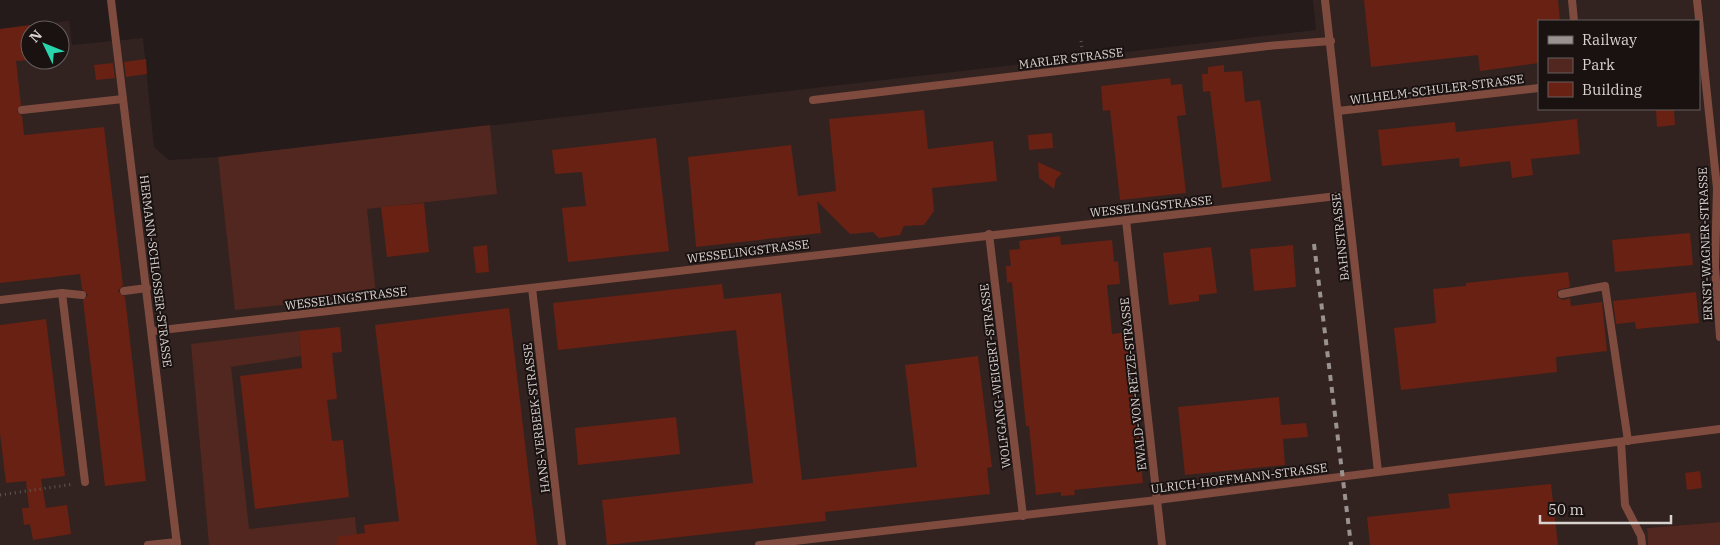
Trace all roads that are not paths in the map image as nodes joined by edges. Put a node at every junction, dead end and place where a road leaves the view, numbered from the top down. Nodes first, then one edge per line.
1 (111, 0) edge
2 (1325, 0) edge
3 (1572, 0) edge
4 (1697, 0) edge
5 (1574, 20) edge
6 (1698, 20) edge
7 (1331, 41) junction
8 (1700, 41) edge
9 (1702, 69) edge
10 (1538, 88) edge
11 (124, 99) junction
12 (813, 100) dead end
13 (22, 110) dead end
14 (1338, 111) junction
15 (1346, 195) junction
16 (1126, 220) junction
17 (990, 234) junction
18 (147, 288) junction
19 (532, 288) junction
20 (124, 290) dead end
21 (62, 293) junction
22 (1562, 294) dead end
23 (82, 295) dead end
24 (0, 300) edge
25 (153, 331) junction
26 (1720, 338) edge
27 (1720, 429) edge
28 (1624, 441) junction
29 (1378, 472) junction
30 (85, 482) road end
31 (1157, 500) junction
32 (1023, 516) junction
33 (177, 543) edge
34 (801, 543) edge
35 (148, 545) edge
36 (562, 545) edge
37 (759, 545) edge
38 (1162, 545) edge
39 (1642, 545) edge

1 - 11 lane, HERMANN-SCHLOSSER-STRASSE
2 - 7 lane, BAHNSTRASSE
3 - 5 lane
4 - 6 lane, ERNST-WAGNER-STRASSE
7 - 12 lane, MARLER STRASSE
7 - 14 lane, BAHNSTRASSE
8 - 9 lane, ERNST-WAGNER-STRASSE
9 - 26 lane, ERNST-WAGNER-STRASSE
10 - 14 lane, WILHELM-SCHULER-STRASSE
11 - 13 lane
11 - 18 lane, HERMANN-SCHLOSSER-STRASSE
14 - 15 lane, BAHNSTRASSE
15 - 16 lane, WESSELINGSTRASSE
15 - 29 lane, BAHNSTRASSE
16 - 17 lane, WESSELINGSTRASSE
16 - 31 lane, EWALD-VON-RETZE-STRASSE
17 - 19 lane, WESSELINGSTRASSE
17 - 32 lane, WOLFGANG-WEIGERT-STRASSE
18 - 20 lane
18 - 25 lane, HERMANN-SCHLOSSER-STRASSE
19 - 25 lane, WESSELINGSTRASSE
19 - 36 lane, HANS-VERBEEK-STRASSE
21 - 23 lane
21 - 24 lane
21 - 30 lane
22 - 28 lane
25 - 33 lane, HERMANN-SCHLOSSER-STRASSE
27 - 28 lane, ULRICH-HOFFMANN-STRASSE
28 - 29 lane, ULRICH-HOFFMANN-STRASSE
28 - 39 lane
29 - 31 lane, ULRICH-HOFFMANN-STRASSE
31 - 32 lane, ULRICH-HOFFMANN-STRASSE
31 - 38 lane, EWALD-VON-RETZE-STRASSE
32 - 34 lane, ULRICH-HOFFMANN-STRASSE
33 - 35 lane
34 - 37 lane, ULRICH-HOFFMANN-STRASSE

